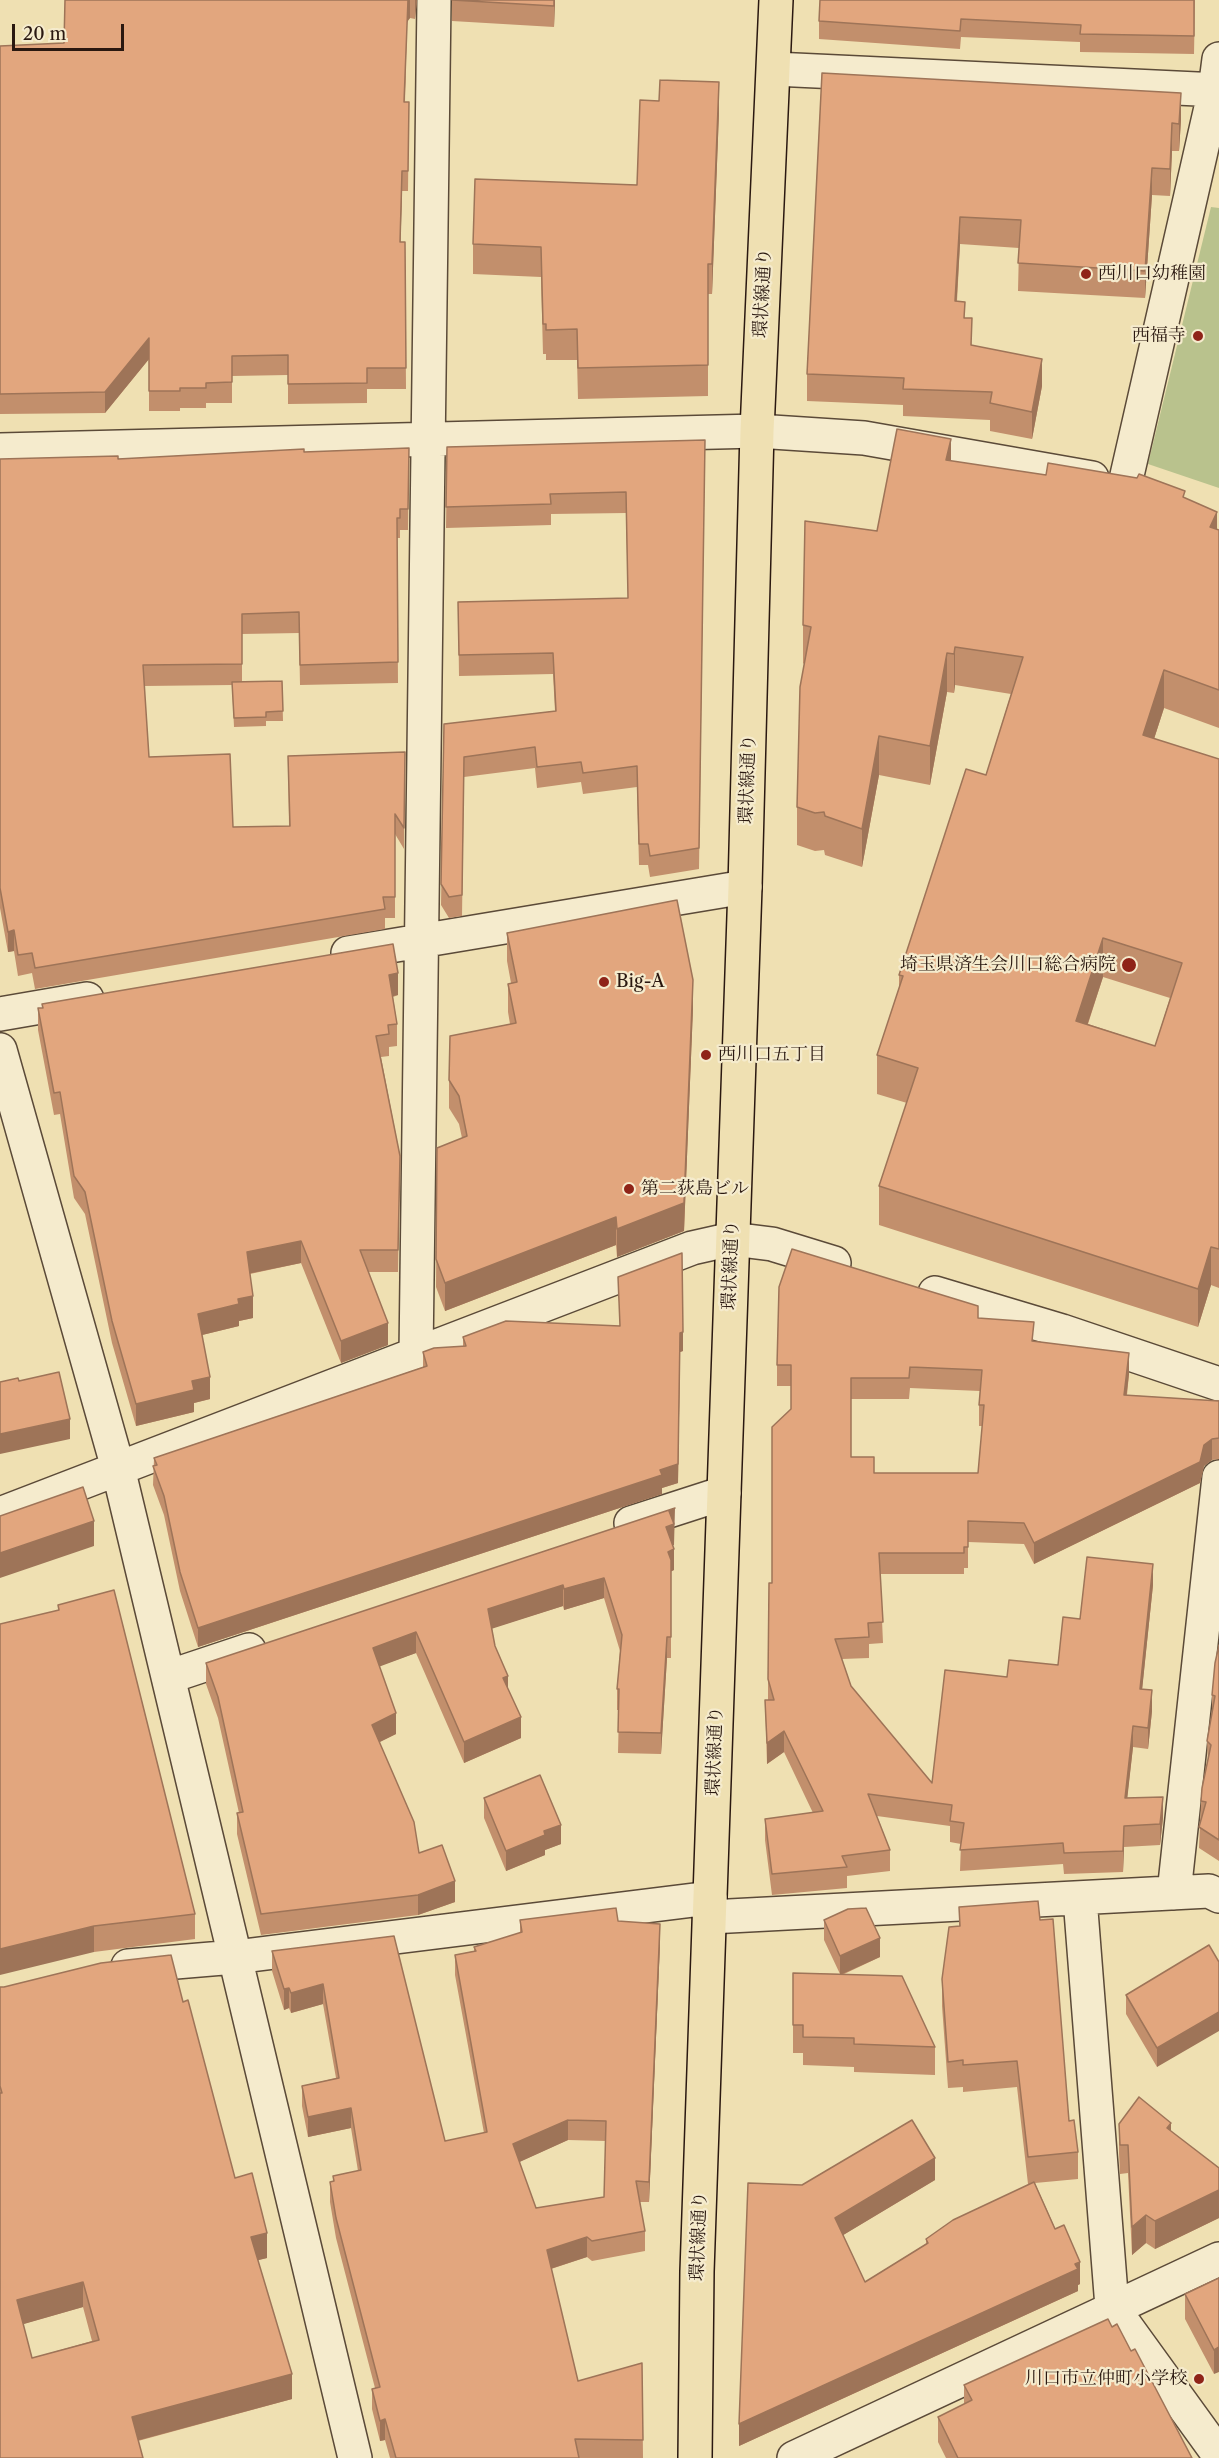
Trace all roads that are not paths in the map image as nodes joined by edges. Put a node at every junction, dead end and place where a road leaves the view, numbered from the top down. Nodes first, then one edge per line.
1 (434, 0) edge
2 (776, 0) edge
3 (774, 69) junction
4 (1218, 80) edge
5 (757, 431) junction
6 (427, 439) junction
7 (0, 450) edge
8 (1125, 484) junction
9 (1156, 494) edge
10 (745, 887) junction
11 (420, 941) junction
12 (315, 959) edge
13 (117, 993) edge
14 (0, 1014) edge
15 (0, 1050) edge
16 (732, 1239) junction
17 (861, 1271) edge
18 (906, 1284) edge
19 (416, 1354) junction
20 (1219, 1384) edge
21 (118, 1468) junction
22 (1219, 1477) edge
23 (724, 1492) junction
24 (0, 1514) edge
25 (600, 1534) edge
26 (282, 1639) edge
27 (168, 1677) junction
28 (1174, 1893) junction
29 (1219, 1896) edge
30 (1080, 1898) junction
31 (710, 1908) junction
32 (235, 1957) junction
33 (98, 1970) edge
34 (1219, 2259) edge
35 (1112, 2307) junction
36 (1219, 2455) edge
37 (355, 2458) edge
38 (695, 2458) edge
39 (794, 2458) edge

1 - 6 street
2 - 3 main road, 環状線通り
3 - 4 street
3 - 5 main road, 環状線通り
4 - 8 street
5 - 6 street
5 - 8 street
5 - 10 main road, 環状線通り
6 - 7 street
6 - 11 street
8 - 9 street
10 - 11 street
10 - 16 main road, 環状線通り
11 - 12 street
11 - 19 street
13 - 14 street
15 - 21 street
16 - 17 street
16 - 19 street
16 - 23 main road, 環状線通り
18 - 20 street
19 - 21 street
21 - 24 street
21 - 27 street
22 - 28 street
23 - 25 street
23 - 31 main road, 環状線通り
26 - 27 street
27 - 32 street
28 - 29 street
28 - 30 street
30 - 31 street
30 - 35 street
31 - 32 street
31 - 38 main road, 環状線通り
32 - 33 street
32 - 37 street
34 - 35 street
35 - 36 street
35 - 39 street

